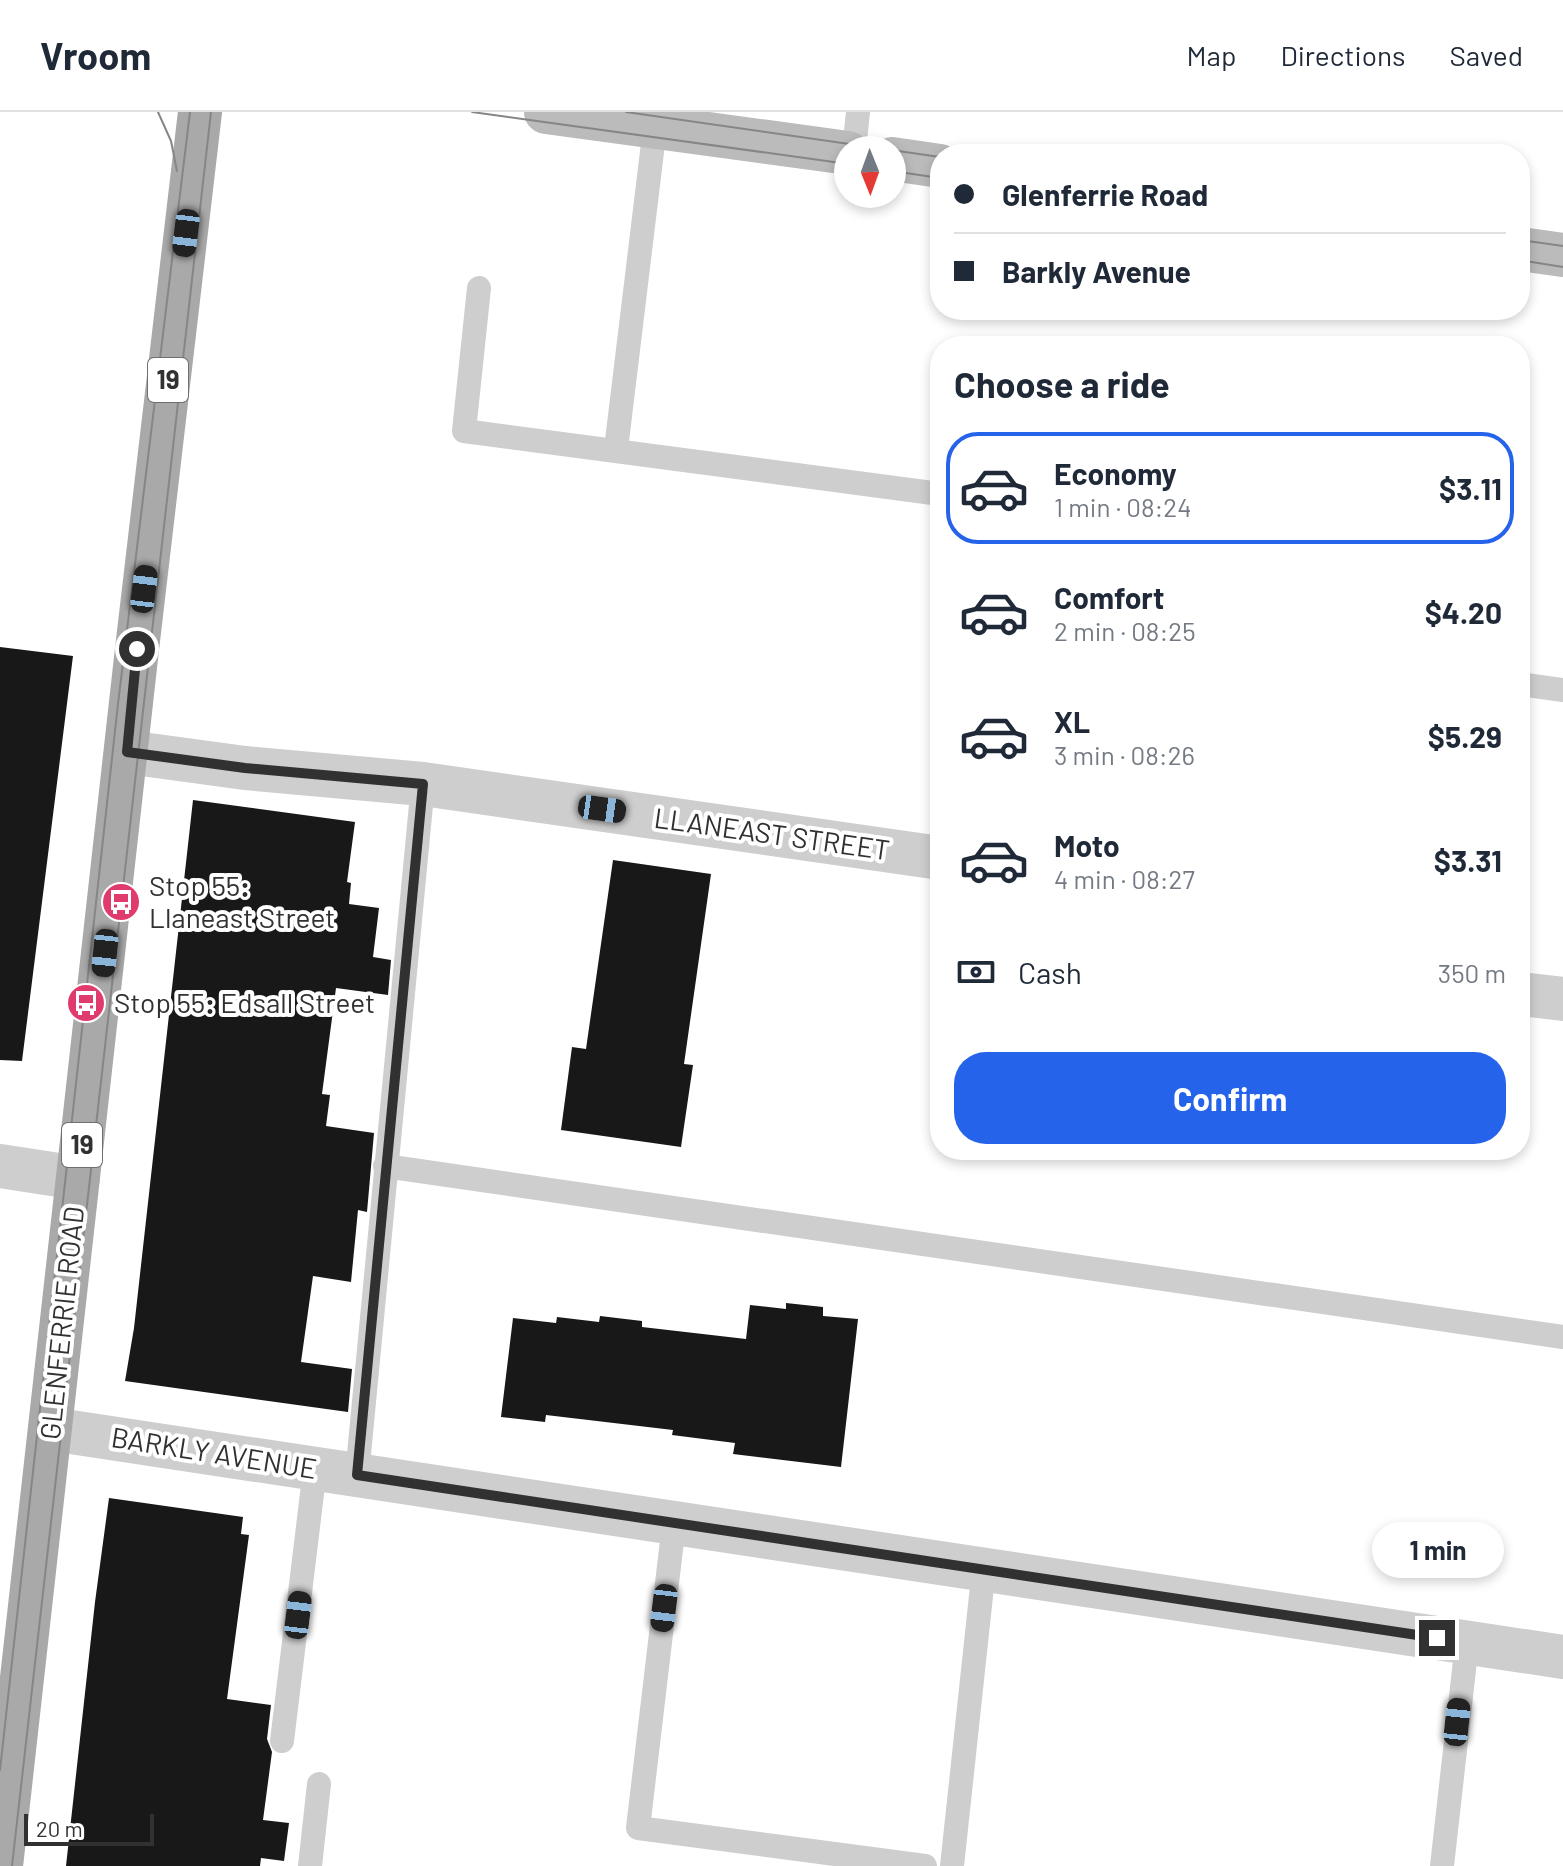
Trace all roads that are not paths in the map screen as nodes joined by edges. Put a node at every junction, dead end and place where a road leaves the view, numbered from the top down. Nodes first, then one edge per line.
1 (200, 112) edge
2 (546, 112) edge
3 (858, 112) edge
4 (655, 127) junction
5 (855, 136) edge
6 (834, 151) edge
7 (906, 161) edge
8 (930, 165) edge
9 (1530, 250) edge
10 (1563, 255) edge
11 (479, 288) dead end
12 (616, 449) junction
13 (930, 493) edge
14 (1530, 685) edge
15 (1563, 690) edge
16 (127, 752) junction
17 (423, 784) junction
18 (930, 857) edge
19 (1530, 995) edge
20 (1563, 999) edge
21 (0, 1166) edge
22 (385, 1166) junction
23 (78, 1178) junction
24 (1563, 1337) edge
25 (51, 1429) junction
26 (336, 1472) junction
27 (674, 1524) junction
28 (984, 1568) junction
29 (1467, 1643) junction
30 (1563, 1657) edge
31 (282, 1741) dead end
32 (319, 1784) dead end
33 (4, 1816) edge
34 (1, 1866) edge
35 (310, 1866) edge
36 (925, 1866) edge
37 (952, 1866) edge
38 (1442, 1866) edge

1 - 16 main road, GLENFERRIE ROAD / 19
2 - 4 main road
3 - 5 lane
4 - 6 main road
4 - 12 lane
7 - 8 main road
9 - 10 main road
11 - 12 lane
12 - 13 lane
14 - 15 lane
16 - 17 street, LLANEAST STREET
16 - 23 main road, GLENFERRIE ROAD / 19
17 - 18 street, LLANEAST STREET
17 - 22 lane
19 - 20 street
21 - 23 street
22 - 24 lane
22 - 26 lane
23 - 25 main road, GLENFERRIE ROAD / 19
25 - 26 street, BARKLY AVENUE
25 - 33 main road, GLENFERRIE ROAD / 19
26 - 27 street, BARKLY AVENUE
26 - 31 lane
27 - 28 street, BARKLY AVENUE
27 - 36 lane
28 - 29 street, BARKLY AVENUE
28 - 37 lane
29 - 30 street, BARKLY AVENUE
29 - 38 lane
32 - 35 lane
33 - 34 main road, GLENFERRIE ROAD / 19

